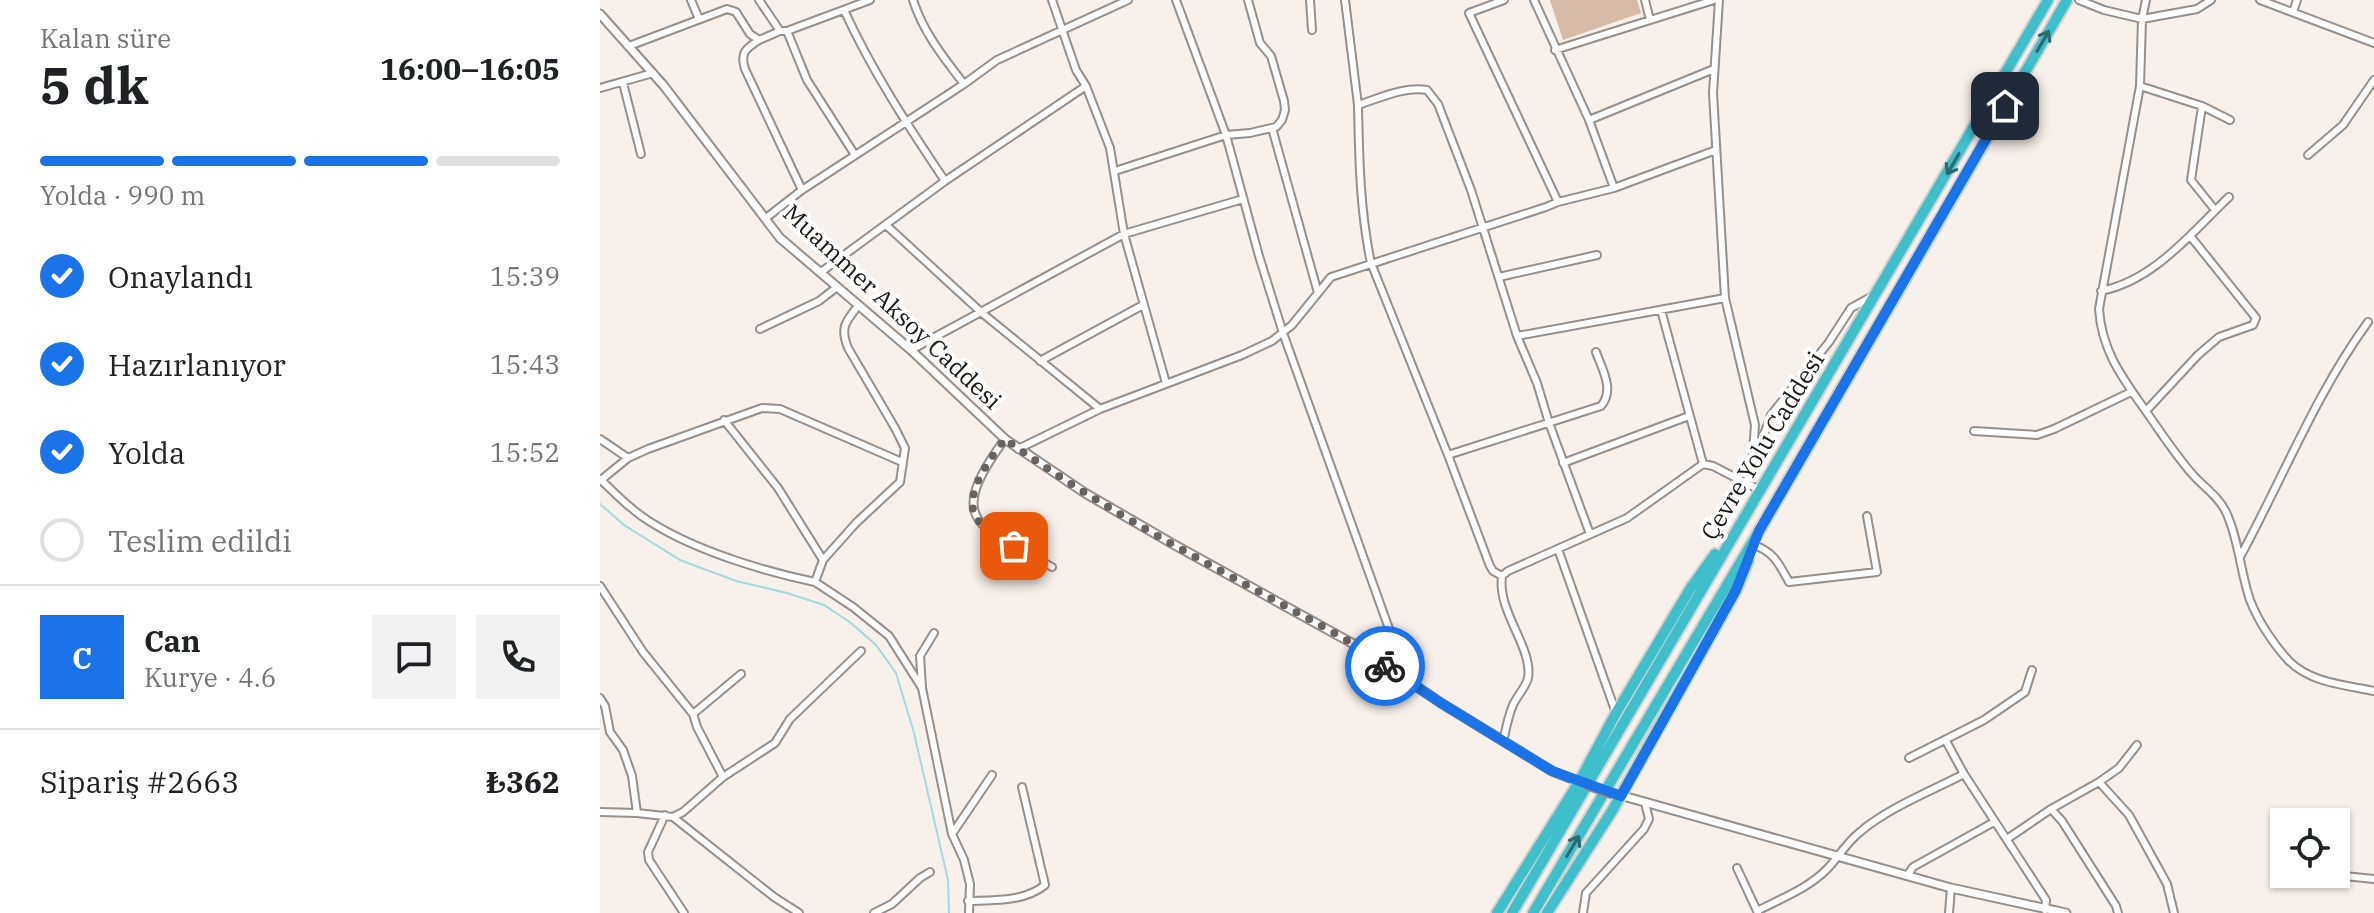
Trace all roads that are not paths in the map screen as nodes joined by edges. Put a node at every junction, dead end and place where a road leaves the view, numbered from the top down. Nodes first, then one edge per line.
1 (691, 0) edge
2 (759, 0) edge
3 (870, 0) edge
4 (913, 0) edge
5 (1052, 0) edge
6 (1128, 0) edge
7 (1176, 0) edge
8 (1248, 0) edge
9 (1310, 0) edge
10 (1345, 0) edge
11 (1504, 0) edge
12 (1534, 0) edge
13 (1645, 0) edge
14 (1717, 0) edge
15 (2048, 0) edge
16 (2067, 0) edge
17 (2079, 0) edge
18 (2146, 0) edge
19 (2211, 0) edge
20 (2260, 0) edge
21 (2297, 0) edge
22 (844, 10) junction
23 (2293, 12) junction
24 (600, 14) edge
25 (699, 19) junction
26 (2142, 19) junction
27 (1650, 20) junction
28 (1312, 30) dead end
29 (783, 31) junction
30 (1061, 31) junction
31 (759, 40) junction
32 (2374, 43) edge
33 (629, 46) junction
34 (1555, 50) junction
35 (1714, 69) junction
36 (653, 73) junction
37 (2374, 80) edge
38 (623, 83) junction
39 (964, 84) junction
40 (1086, 86) junction
41 (2140, 86) junction
42 (600, 88) edge
43 (1358, 105) junction
44 (2202, 106) junction
45 (1589, 120) junction
46 (2230, 120) dead end
47 (906, 123) junction
48 (1272, 128) junction
49 (1226, 135) junction
50 (1716, 150) junction
51 (641, 154) dead end
52 (855, 155) junction
53 (2308, 155) dead end
54 (1115, 171) junction
55 (945, 181) junction
56 (1614, 188) junction
57 (802, 190) junction
58 (2229, 197) dead end
59 (1243, 199) junction
60 (1558, 202) junction
61 (2215, 210) junction
62 (766, 218) junction
63 (886, 225) junction
64 (1482, 226) junction
65 (1124, 234) junction
66 (2191, 237) junction
67 (1597, 255) dead end
68 (1371, 263) junction
69 (821, 272) junction
70 (1499, 277) junction
71 (837, 287) junction
72 (2101, 291) junction
73 (1318, 293) junction
74 (1876, 295) junction
75 (1725, 298) junction
76 (1143, 305) junction
77 (858, 306) junction
78 (1661, 310) junction
79 (982, 313) junction
80 (2368, 322) dead end
81 (760, 329) dead end
82 (1283, 333) junction
83 (1517, 336) junction
84 (911, 350) junction
85 (1596, 352) dead end
86 (1040, 361) junction
87 (1166, 383) junction
88 (2131, 392) junction
89 (1100, 409) junction
90 (2146, 411) junction
91 (1689, 416) junction
92 (724, 420) junction
93 (1549, 423) junction
94 (1974, 431) dead end
95 (600, 439) edge
96 (1005, 439) junction
97 (1018, 449) junction
98 (1448, 455) junction
99 (628, 458) junction
100 (902, 462) junction
101 (1563, 463) junction
102 (1703, 464) junction
103 (1752, 465) junction
104 (601, 480) edge
105 (1746, 483) junction
106 (1760, 490) junction
107 (1867, 516) dead end
108 (1759, 531) junction
109 (1590, 534) junction
110 (1754, 545) junction
111 (1558, 549) junction
112 (2240, 557) junction
113 (823, 560) junction
114 (1052, 567) dead end
115 (1502, 576) junction
116 (815, 582) junction
117 (600, 586) edge
118 (934, 633) dead end
119 (861, 651) dead end
120 (2032, 670) dead end
121 (741, 674) dead end
122 (1396, 674) junction
123 (922, 688) junction
124 (2374, 691) edge
125 (600, 698) edge
126 (1616, 713) junction
127 (693, 714) junction
128 (1503, 741) junction
129 (1946, 741) junction
130 (2137, 745) dead end
131 (1909, 758) dead end
132 (1964, 774) junction
133 (992, 775) dead end
134 (723, 777) junction
135 (2099, 782) junction
136 (1582, 783) junction
137 (1022, 787) dead end
138 (1617, 795) junction
139 (1645, 803) junction
140 (2051, 809) junction
141 (600, 812) edge
142 (637, 813) junction
143 (669, 816) junction
144 (1994, 822) junction
145 (952, 834) junction
146 (2007, 839) junction
147 (1835, 857) junction
148 (1737, 868) dead end
149 (930, 872) dead end
150 (1907, 876) junction
151 (2350, 877) edge
152 (2374, 879) edge
153 (1951, 888) junction
154 (968, 901) junction
155 (2045, 910) junction
156 (1758, 912) edge
157 (684, 913) edge
158 (799, 913) edge
159 (874, 913) edge
160 (969, 913) edge
161 (1497, 913) edge
162 (1512, 913) edge
163 (1533, 913) edge
164 (1547, 913) edge
165 (1583, 913) edge
166 (1949, 913) edge
167 (2066, 913) edge
168 (2118, 913) edge
169 (2174, 913) edge

1 - 25 street
2 - 29 street
3 - 22 street
4 - 39 street
5 - 30 street
6 - 30 street
7 - 49 street
8 - 48 street
9 - 28 street
10 - 43 street
11 - 60 street
12 - 34 street
13 - 27 street
14 - 27 street
14 - 35 street
15 -> 74 highway, Çevre Yolu Caddesi
108 -> 16 highway, Çevre Yolu Caddesi
17 - 26 street
18 - 26 street
19 - 26 street
20 - 23 street
21 - 23 street
22 - 29 street
22 - 47 street
23 - 32 street
24 - 33 street, Muammer Aksoy Caddesi
25 - 31 street
25 - 33 street
26 - 41 street
27 - 34 street
29 - 31 street
29 - 52 street
30 - 39 street
30 - 40 street
31 - 57 street
33 - 36 street, Muammer Aksoy Caddesi
34 - 45 street
35 - 45 street
35 - 50 street
36 - 38 street
36 - 62 street, Muammer Aksoy Caddesi
37 - 53 street
38 - 42 street
38 - 51 street
39 - 47 street
40 - 54 street
40 - 55 street
41 - 44 street
41 - 72 street
43 - 64 street
43 - 68 street
44 - 46 street
44 - 61 street
45 - 56 street
47 - 52 street
47 - 55 street
48 - 49 street
48 - 73 street
49 - 54 street
49 - 59 street
50 - 56 street
50 - 75 street
52 - 57 street
54 - 65 street
55 - 63 street
56 - 60 street
57 - 62 street
58 - 61 street
59 - 65 street
59 - 82 street
60 - 64 street
61 - 66 street
62 - 69 street, Muammer Aksoy Caddesi
63 - 69 street
63 - 79 street
64 - 68 street
64 - 70 street
65 - 76 street
65 - 79 street
66 - 72 street
66 - 90 street
67 - 70 street
68 - 73 street
68 - 98 street
69 - 71 street, Muammer Aksoy Caddesi
70 - 83 street
71 - 77 street, Muammer Aksoy Caddesi
71 - 81 street
72 - 88 street
73 - 82 street
74 - 103 street
74 - 106 highway, Çevre Yolu Caddesi
75 - 78 street
75 - 103 street
76 - 86 street
76 - 87 street
77 - 84 street, Muammer Aksoy Caddesi
77 - 100 street
78 - 83 street
78 - 91 street
79 - 84 street
79 - 86 street
80 - 112 street
82 - 87 street
82 - 122 street
83 - 93 street
84 - 96 street, Muammer Aksoy Caddesi
85 - 93 street
86 - 89 street
87 - 89 street
88 - 90 street
88 - 94 street
89 - 97 street
90 - 112 street
91 - 101 street
91 - 102 street
92 - 99 street
92 - 100 street
92 - 113 street
93 - 98 street
93 - 101 street
95 - 99 street
96 - 97 street, Muammer Aksoy Caddesi
96 - 114 street
97 - 122 street, Muammer Aksoy Caddesi
98 - 115 street
99 - 104 street
100 - 113 street
101 - 109 street
102 - 105 street
102 - 109 street
103 - 105 street
104 - 116 street
105 - 106 street
106 - 126 highway
106 - 162 highway, Çevre Yolu Caddesi
107 - 110 street
108 - 110 highway
163 -> 108 highway, Çevre Yolu Caddesi
109 - 111 street
110 - 138 highway
111 - 115 street
111 - 126 street
112 - 124 street
113 - 116 street
115 - 128 street
116 - 123 street
117 - 127 street
118 - 123 street
119 - 134 street
120 - 129 street
121 - 127 street
122 - 128 street, Muammer Aksoy Caddesi
123 - 145 street
125 - 142 street
126 - 136 highway
127 - 134 street
128 - 136 street, Muammer Aksoy Caddesi
129 - 131 street
129 - 132 street
130 - 135 street
132 - 144 street
132 - 147 street
133 - 145 street
134 - 143 street
135 - 140 street
135 - 169 street
136 - 138 street, Muammer Aksoy Caddesi, bridge
136 - 161 highway
137 - 154 street
138 - 139 street, Muammer Aksoy Caddesi
138 - 164 highway
139 - 147 street, Muammer Aksoy Caddesi
139 - 165 street
140 - 146 street
140 - 168 street
141 - 142 street
142 - 143 street
143 - 157 street
143 - 158 street
144 - 146 street
144 - 150 street
145 - 154 street
146 - 155 street
147 - 150 street, Muammer Aksoy Caddesi
147 - 156 street
148 - 156 street
149 - 159 street
150 - 153 street, Muammer Aksoy Caddesi
151 - 152 street
153 - 155 street, Muammer Aksoy Caddesi
153 - 166 street
154 - 160 street
155 - 167 street, Muammer Aksoy Caddesi

